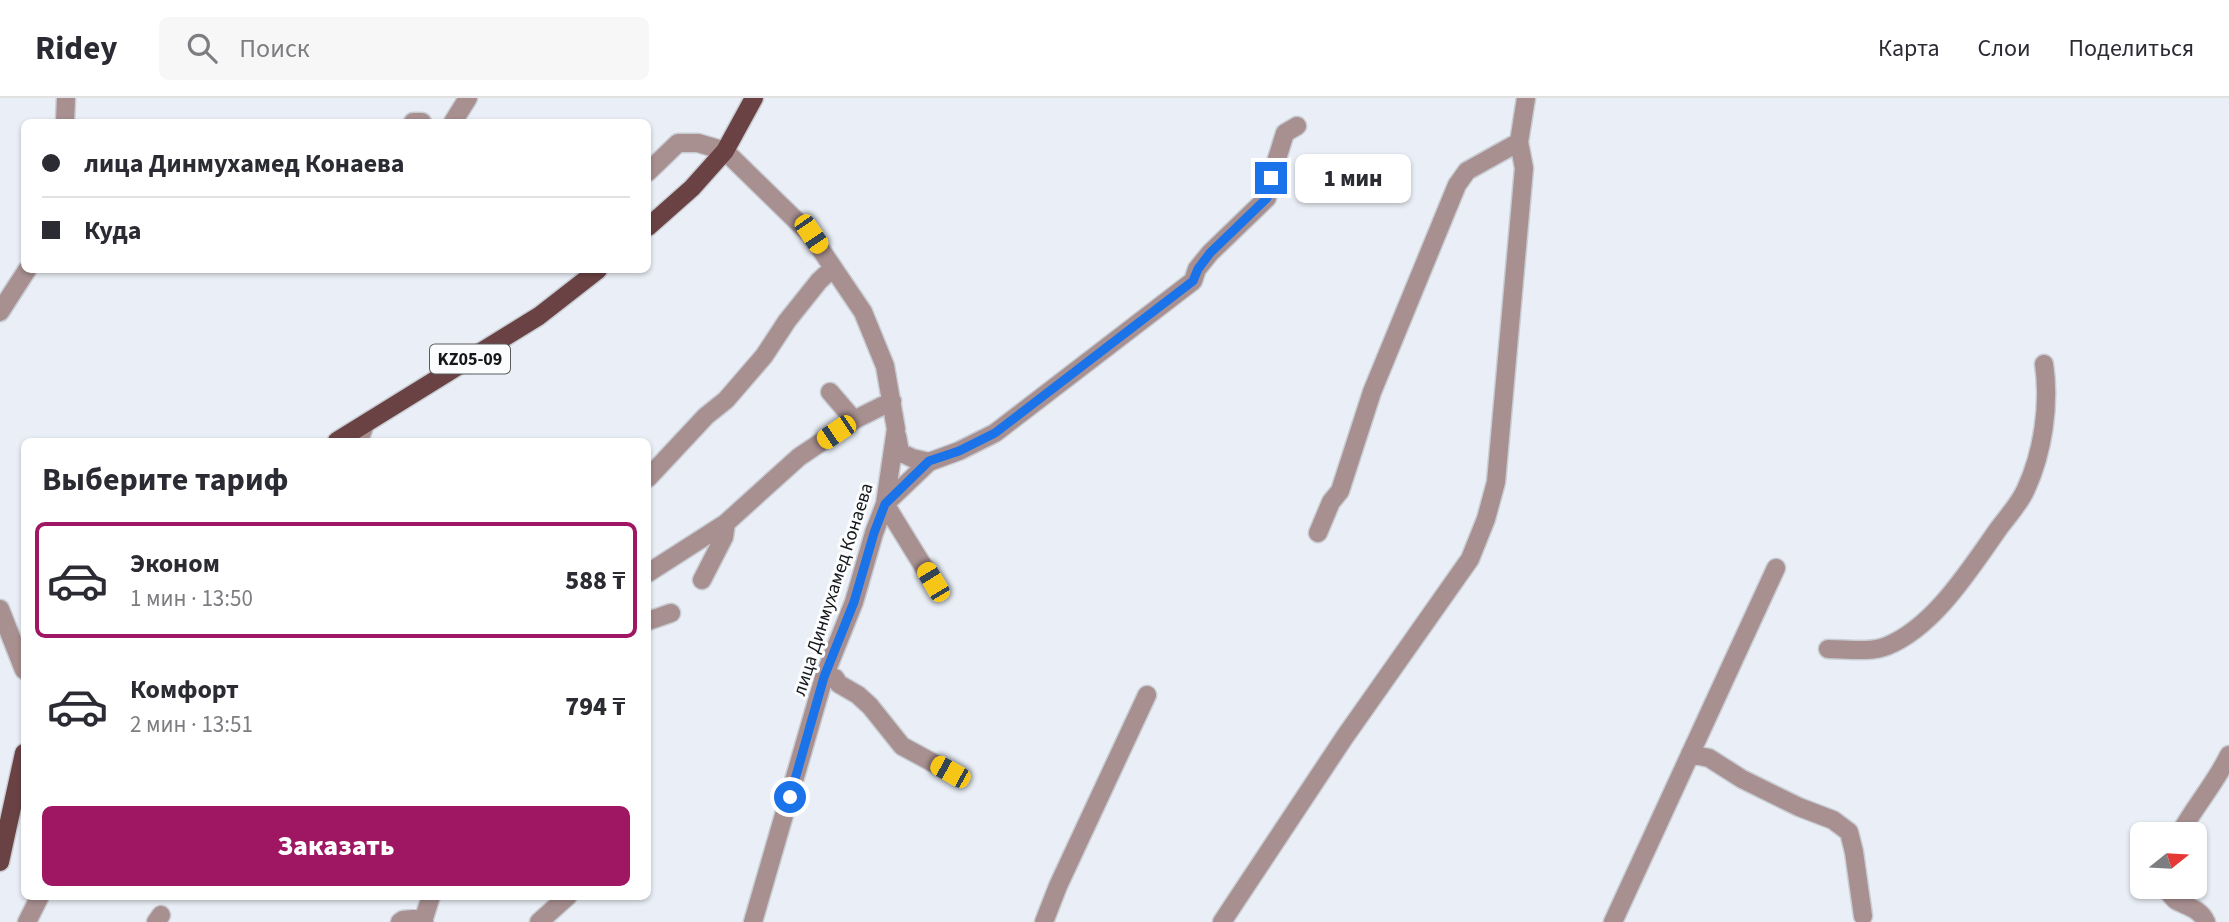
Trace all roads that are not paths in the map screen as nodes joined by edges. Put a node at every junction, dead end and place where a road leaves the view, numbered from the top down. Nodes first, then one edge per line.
1 (66, 98) edge
2 (468, 98) edge
3 (754, 98) edge
4 (1526, 98) edge
5 (65, 119) edge
6 (455, 119) edge
7 (1297, 126) dead end
8 (1520, 142) junction
9 (725, 151) junction
10 (651, 169) edge
11 (651, 225) edge
12 (833, 268) junction
13 (25, 273) edge
14 (594, 273) edge
15 (0, 312) edge
16 (2044, 364) dead end
17 (830, 392) dead end
18 (892, 401) junction
19 (855, 420) junction
20 (896, 429) junction
21 (362, 433) edge
22 (929, 461) junction
23 (651, 475) edge
24 (885, 504) junction
25 (726, 523) junction
26 (1318, 533) dead end
27 (1776, 568) dead end
28 (651, 571) edge
29 (702, 580) dead end
30 (933, 582) dead end
31 (0, 609) edge
32 (671, 613) dead end
33 (651, 620) edge
34 (1829, 649) dead end
35 (21, 662) edge
36 (824, 677) junction
37 (1147, 695) dead end
38 (1690, 754) junction
39 (2229, 755) edge
40 (21, 767) edge
41 (950, 772) dead end
42 (2186, 822) edge
43 (0, 862) edge
44 (38, 900) edge
45 (430, 900) edge
46 (564, 900) edge
47 (2177, 900) edge
48 (1863, 916) dead end
49 (424, 920) edge
50 (27, 922) edge
51 (400, 922) edge
52 (539, 922) edge
53 (753, 922) edge
54 (1044, 922) edge
55 (1222, 922) edge
56 (1613, 922) edge
57 (2206, 922) edge

1 - 5 street
2 - 6 street
3 - 9 main road
4 - 8 street
7 - 22 street
8 - 26 street
8 - 55 street
9 - 10 street
9 - 11 main road
9 - 12 street, лица Динмухамед Конаева
12 - 18 street, лица Динмухамед Конаева
12 - 23 street
13 - 15 street
14 - 21 main road, KZ05-09
16 - 34 street
17 - 19 street
18 - 19 street
18 - 20 street, лица Динмухамед Конаева
19 - 25 street
20 - 22 street
20 - 24 street, лица Динмухамед Конаева
22 - 24 street
24 - 30 street
24 - 36 street, лица Динмухамед Конаева
25 - 28 street
25 - 29 street
27 - 38 street
31 - 35 street
32 - 33 street
36 - 41 street
36 - 53 street, лица Динмухамед Конаева
37 - 54 street
38 - 48 street
38 - 56 street
39 - 42 street
40 - 43 main road
44 - 50 street
45 - 49 street
46 - 52 street
47 - 57 street
49 - 51 street

